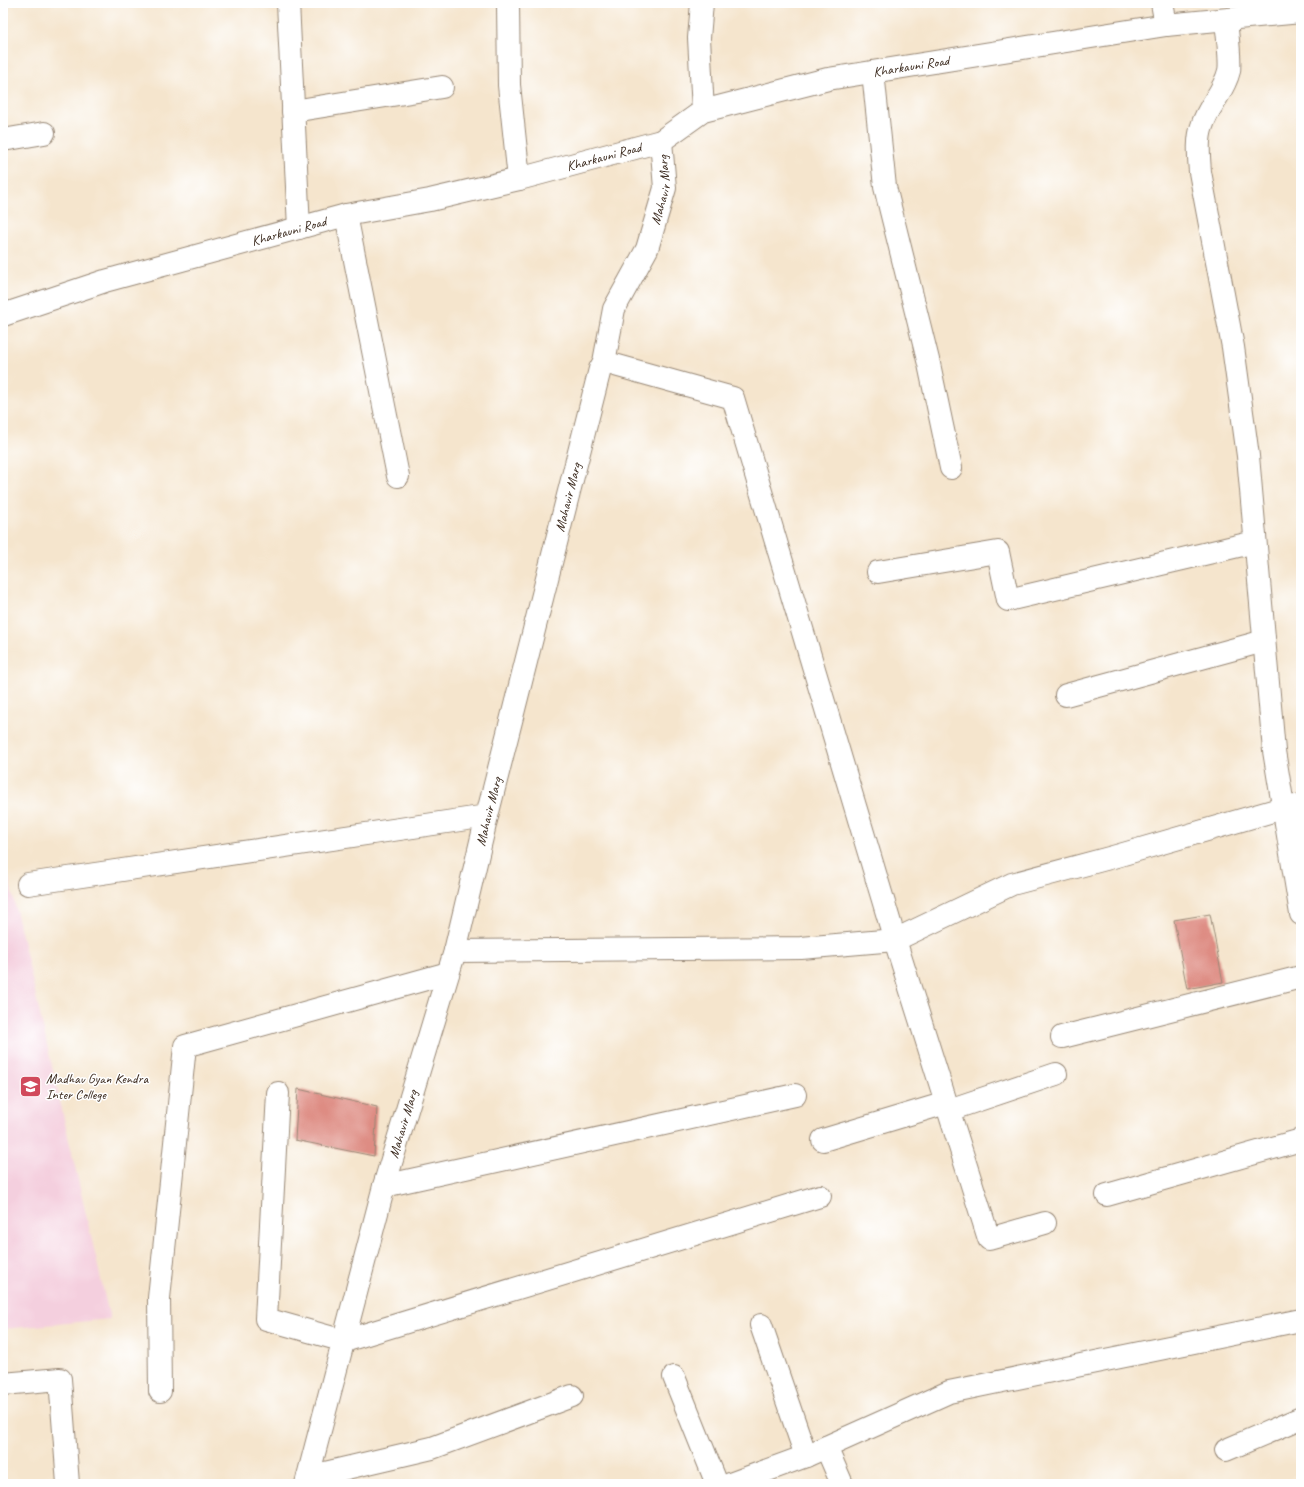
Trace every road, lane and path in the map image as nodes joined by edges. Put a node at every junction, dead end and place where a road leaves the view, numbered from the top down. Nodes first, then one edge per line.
1 (288, 3) edge
2 (508, 3) edge
3 (702, 3) edge
4 (1162, 3) edge
5 (1301, 12) edge
6 (1226, 20) junction
7 (1166, 25) junction
8 (873, 72) junction
9 (442, 87) dead end
10 (293, 111) junction
11 (703, 111) junction
12 (44, 133) dead end
13 (3, 140) edge
14 (661, 141) junction
15 (520, 179) junction
16 (346, 215) junction
17 (299, 228) junction
18 (3, 315) edge
19 (604, 362) junction
20 (952, 468) dead end
21 (398, 476) dead end
22 (1256, 542) junction
23 (878, 572) dead end
24 (1264, 640) junction
25 (1066, 695) dead end
26 (1292, 806) edge
27 (487, 816) junction
28 (28, 884) dead end
29 (1301, 914) edge
30 (895, 940) junction
31 (455, 951) junction
32 (448, 973) junction
33 (1301, 977) edge
34 (1062, 1037) dead end
35 (1056, 1074) dead end
36 (278, 1093) dead end
37 (795, 1095) dead end
38 (948, 1107) junction
39 (823, 1140) dead end
40 (1301, 1140) edge
41 (384, 1186) junction
42 (1107, 1195) dead end
43 (820, 1196) dead end
44 (1045, 1223) dead end
45 (1301, 1320) edge
46 (761, 1325) dead end
47 (344, 1341) junction
48 (674, 1377) dead end
49 (3, 1384) edge
50 (160, 1391) dead end
51 (572, 1396) dead end
52 (1301, 1418) edge
53 (826, 1447) junction
54 (1226, 1450) dead end
55 (806, 1456) junction
56 (307, 1481) edge
57 (68, 1484) edge
58 (717, 1484) edge
59 (730, 1484) edge
60 (842, 1484) edge

1 - 10 street
2 - 15 street
3 - 11 street
4 - 7 street
5 - 6 street, Kharkauni Road
6 - 7 street, Kharkauni Road
6 - 22 street
7 - 8 street, Kharkauni Road
8 - 11 street, Kharkauni Road
8 - 20 street
9 - 10 street
10 - 17 street
11 - 14 street, Kharkauni Road
12 - 13 street
14 - 15 street, Kharkauni Road
14 - 19 street, Mahavir Marg
15 - 16 street, Kharkauni Road
16 - 17 street, Kharkauni Road
16 - 21 street
17 - 18 street, Kharkauni Road
19 - 27 street, Mahavir Marg
19 - 30 street
22 - 23 street
22 - 24 street
24 - 25 street
24 - 26 street
26 - 29 street
26 - 30 street
27 - 28 street
27 - 31 street, Mahavir Marg
30 - 31 street
30 - 38 street
31 - 32 street, Mahavir Marg
32 - 41 street, Mahavir Marg
32 - 50 street
33 - 34 street
35 - 38 street
36 - 47 street
37 - 41 street
38 - 39 street
38 - 44 street
40 - 42 street
41 - 47 street, Mahavir Marg
43 - 47 street
45 - 53 street
46 - 55 street
47 - 56 street, Mahavir Marg
48 - 58 street
49 - 57 street
51 - 56 street
52 - 54 street
53 - 55 street
53 - 60 street
55 - 59 street

